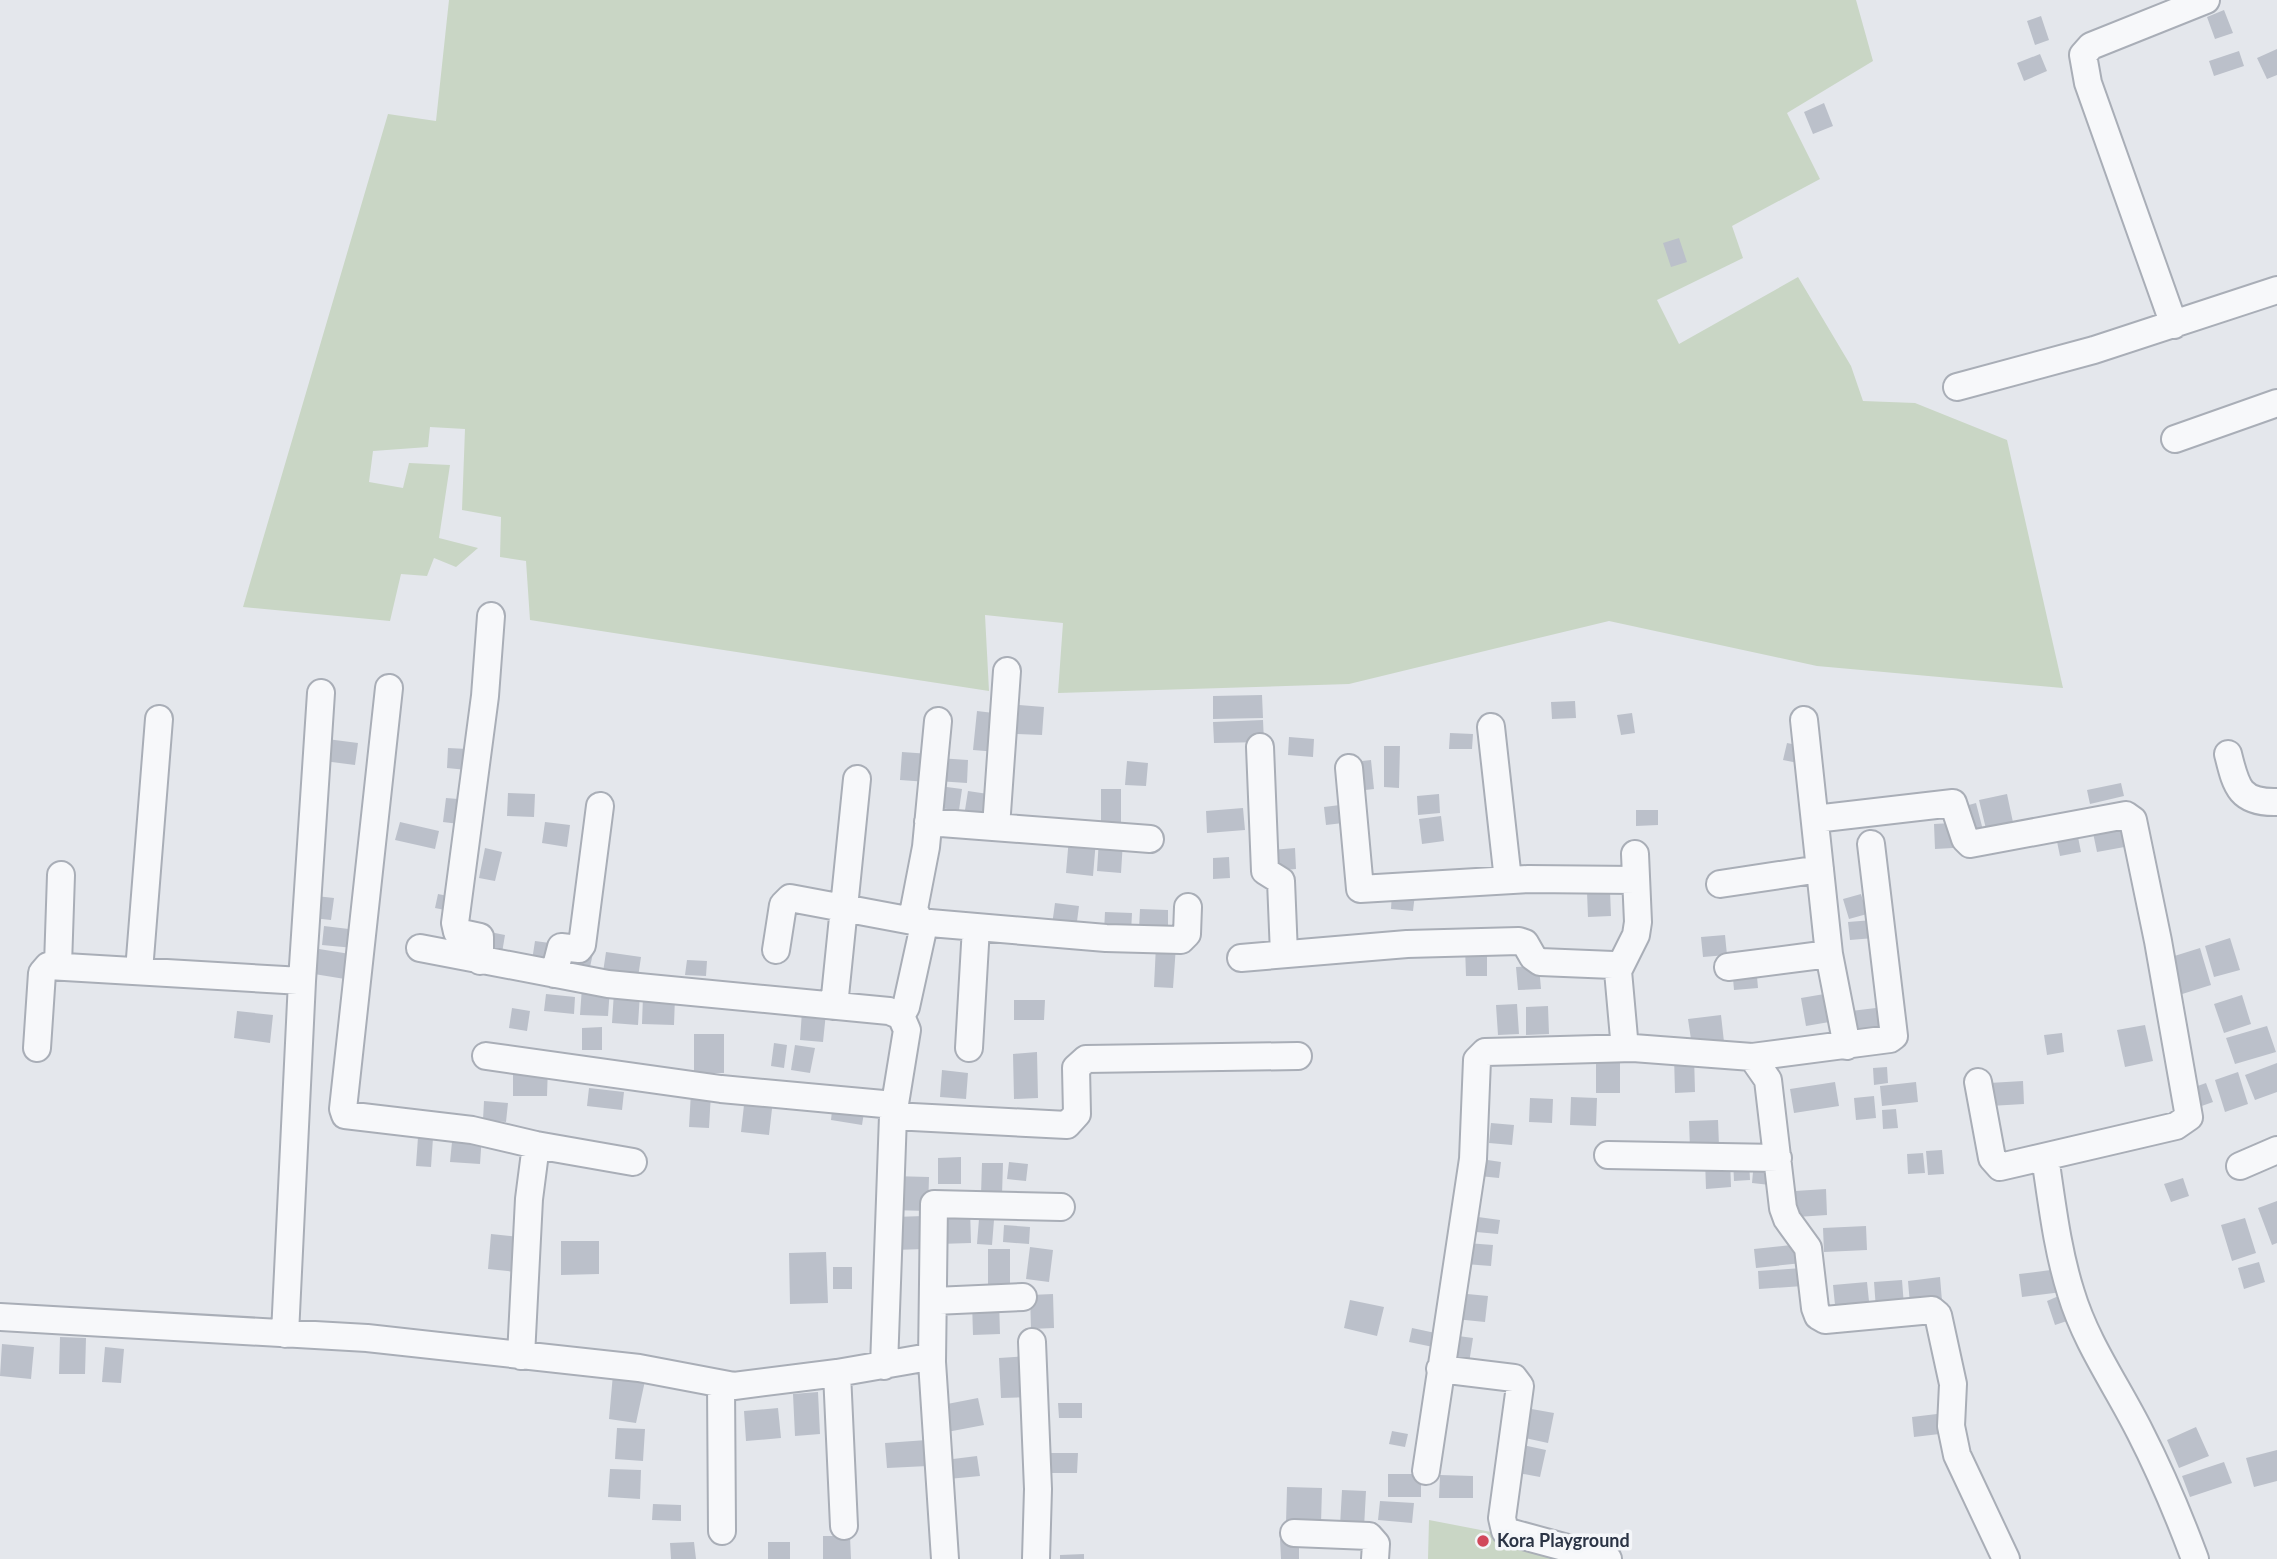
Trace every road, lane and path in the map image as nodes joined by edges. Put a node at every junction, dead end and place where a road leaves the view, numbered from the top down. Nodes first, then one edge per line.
1 (2206, 0) edge
2 (2277, 290) edge
3 (2174, 325) junction
4 (1957, 387) dead end
5 (2277, 403) edge
6 (2175, 439) dead end
7 (491, 616) dead end
8 (1007, 671) dead end
9 (389, 688) dead end
10 (321, 693) dead end
11 (159, 719) dead end
12 (1804, 720) dead end
13 (938, 721) dead end
14 (1491, 727) dead end
15 (1259, 747) dead end
16 (2228, 754) dead end
17 (1349, 768) dead end
18 (857, 779) dead end
19 (2277, 802) edge
20 (600, 806) dead end
21 (1815, 819) junction
22 (928, 822) junction
23 (996, 827) junction
24 (1150, 839) dead end
25 (1871, 845) dead end
26 (1820, 869) junction
27 (61, 876) dead end
28 (1508, 880) junction
29 (1720, 884) dead end
30 (1188, 907) dead end
31 (845, 908) junction
32 (920, 925) junction
33 (976, 927) junction
34 (420, 948) dead end
35 (776, 950) dead end
36 (1284, 954) junction
37 (1829, 954) junction
38 (1241, 958) dead end
39 (480, 961) junction
40 (58, 965) junction
41 (1728, 967) dead end
42 (139, 971) junction
43 (1618, 971) junction
44 (554, 974) junction
45 (302, 981) junction
46 (834, 1006) junction
47 (901, 1016) junction
48 (1847, 1046) junction
49 (37, 1048) dead end
50 (969, 1048) dead end
51 (1633, 1048) junction
52 (486, 1056) dead end
53 (1298, 1056) dead end
54 (1752, 1057) junction
55 (1978, 1083) dead end
56 (894, 1110) junction
57 (536, 1145) junction
58 (2277, 1150) edge
59 (1608, 1154) dead end
60 (2045, 1157) junction
61 (1778, 1158) junction
62 (634, 1163) dead end
63 (2239, 1166) dead end
64 (1061, 1207) dead end
65 (1023, 1297) dead end
66 (934, 1301) junction
67 (0, 1317) edge
68 (285, 1334) junction
69 (1032, 1342) dead end
70 (521, 1356) junction
71 (932, 1362) junction
72 (884, 1366) junction
73 (1440, 1369) junction
74 (837, 1373) junction
75 (721, 1384) junction
76 (1426, 1471) dead end
77 (844, 1526) dead end
78 (722, 1531) dead end
79 (1294, 1533) dead end
80 (945, 1559) edge
81 (1036, 1559) edge
82 (1375, 1559) edge
83 (1608, 1559) edge
84 (2006, 1559) edge
85 (2195, 1559) edge

1 - 3 street
2 - 3 street
3 - 4 street
5 - 6 street
7 - 39 street
8 - 23 street
9 - 57 street
10 - 45 street
11 - 42 street
12 - 21 street
13 - 22 street
14 - 28 street
15 - 36 street
16 - 19 street
17 - 28 street
18 - 31 street
20 - 44 street
21 - 26 street
21 - 60 street
22 - 23 street
22 - 32 street
23 - 24 street
25 - 48 street
26 - 29 street
26 - 37 street
27 - 40 street
28 - 43 street
30 - 33 street
31 - 32 street
31 - 35 street
31 - 46 street
32 - 33 street
32 - 47 street
33 - 50 street
34 - 39 street
36 - 38 street
36 - 43 street
37 - 41 street
37 - 48 street
39 - 44 street
40 - 42 street
40 - 49 street
42 - 45 street
43 - 51 street
44 - 46 street
45 - 68 street
46 - 47 street
47 - 56 street
48 - 54 street
51 - 54 street
51 - 73 street
52 - 56 street
53 - 56 street
54 - 61 street
55 - 60 street
56 - 72 street
57 - 62 street
57 - 70 street
58 - 63 street
59 - 61 street
60 - 85 street
61 - 84 street
64 - 66 street
65 - 66 street
66 - 71 street
67 - 68 street
68 - 70 street
69 - 81 street
70 - 75 street
71 - 72 street
71 - 80 street
72 - 74 street
73 - 76 street
73 - 83 street
74 - 75 street
74 - 77 street
75 - 78 street
79 - 82 street

